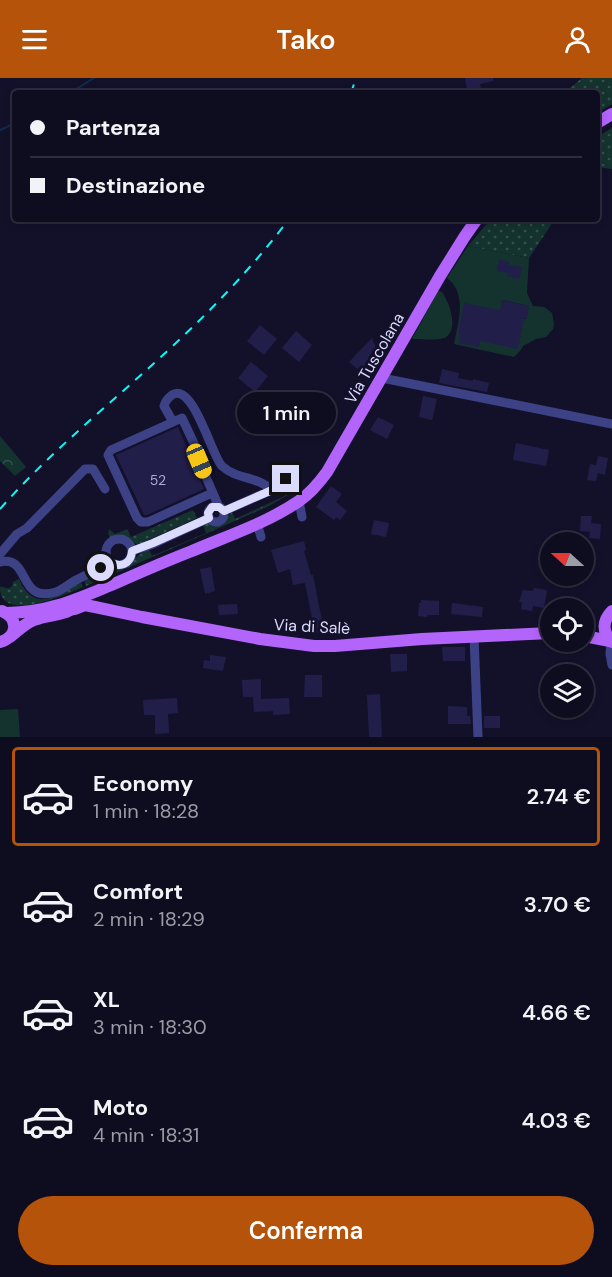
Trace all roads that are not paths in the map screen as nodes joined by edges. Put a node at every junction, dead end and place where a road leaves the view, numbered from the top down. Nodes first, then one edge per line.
1 (475, 222) edge
2 (428, 297) junction
3 (415, 306) dead end
4 (383, 372) junction
5 (195, 409) junction
6 (178, 420) junction
7 (612, 424) edge
8 (286, 479) dead end
9 (105, 489) dead end
10 (272, 490) junction
11 (212, 492) junction
12 (299, 501) junction
13 (221, 509) junction
14 (302, 517) dead end
15 (257, 523) junction
16 (261, 537) dead end
17 (11, 541) junction
18 (132, 551) junction
19 (0, 554) edge
20 (109, 561) junction
21 (0, 562) edge
22 (13, 563) junction
23 (94, 592) junction
24 (75, 609) junction
25 (611, 610) edge
26 (2, 611) edge
27 (540, 633) edge
28 (474, 636) junction
29 (5, 639) edge
30 (594, 639) edge
31 (609, 644) edge
32 (612, 665) edge
33 (478, 737) edge

1 - 2 main road, Via Tuscolana
2 - 3 street
2 - 4 main road, Via Tuscolana
4 - 7 street
4 - 12 main road, Via Tuscolana
5 - 6 street
5 - 6 street
5 - 10 street
6 - 11 street
6 - 11 street
8 - 10 street
9 - 17 street
10 - 13 street
11 - 13 street
12 - 14 street
12 - 15 main road, Via Tuscolana
13 - 18 street
15 - 16 street
15 - 23 main road, Via Tuscolana
17 - 19 street
17 - 22 street
18 - 20 street
18 - 20 street
20 - 22 street
21 - 22 street
23 - 24 main road, Via Tuscolana
23 - 26 main road, Via Tuscolana
24 - 28 main road, Via di Salè
24 - 29 main road, Via Tuscolana
25 - 31 main road
26 - 29 main road
27 - 28 main road, Via di Salè
28 - 33 street
30 - 31 main road
31 - 32 street

